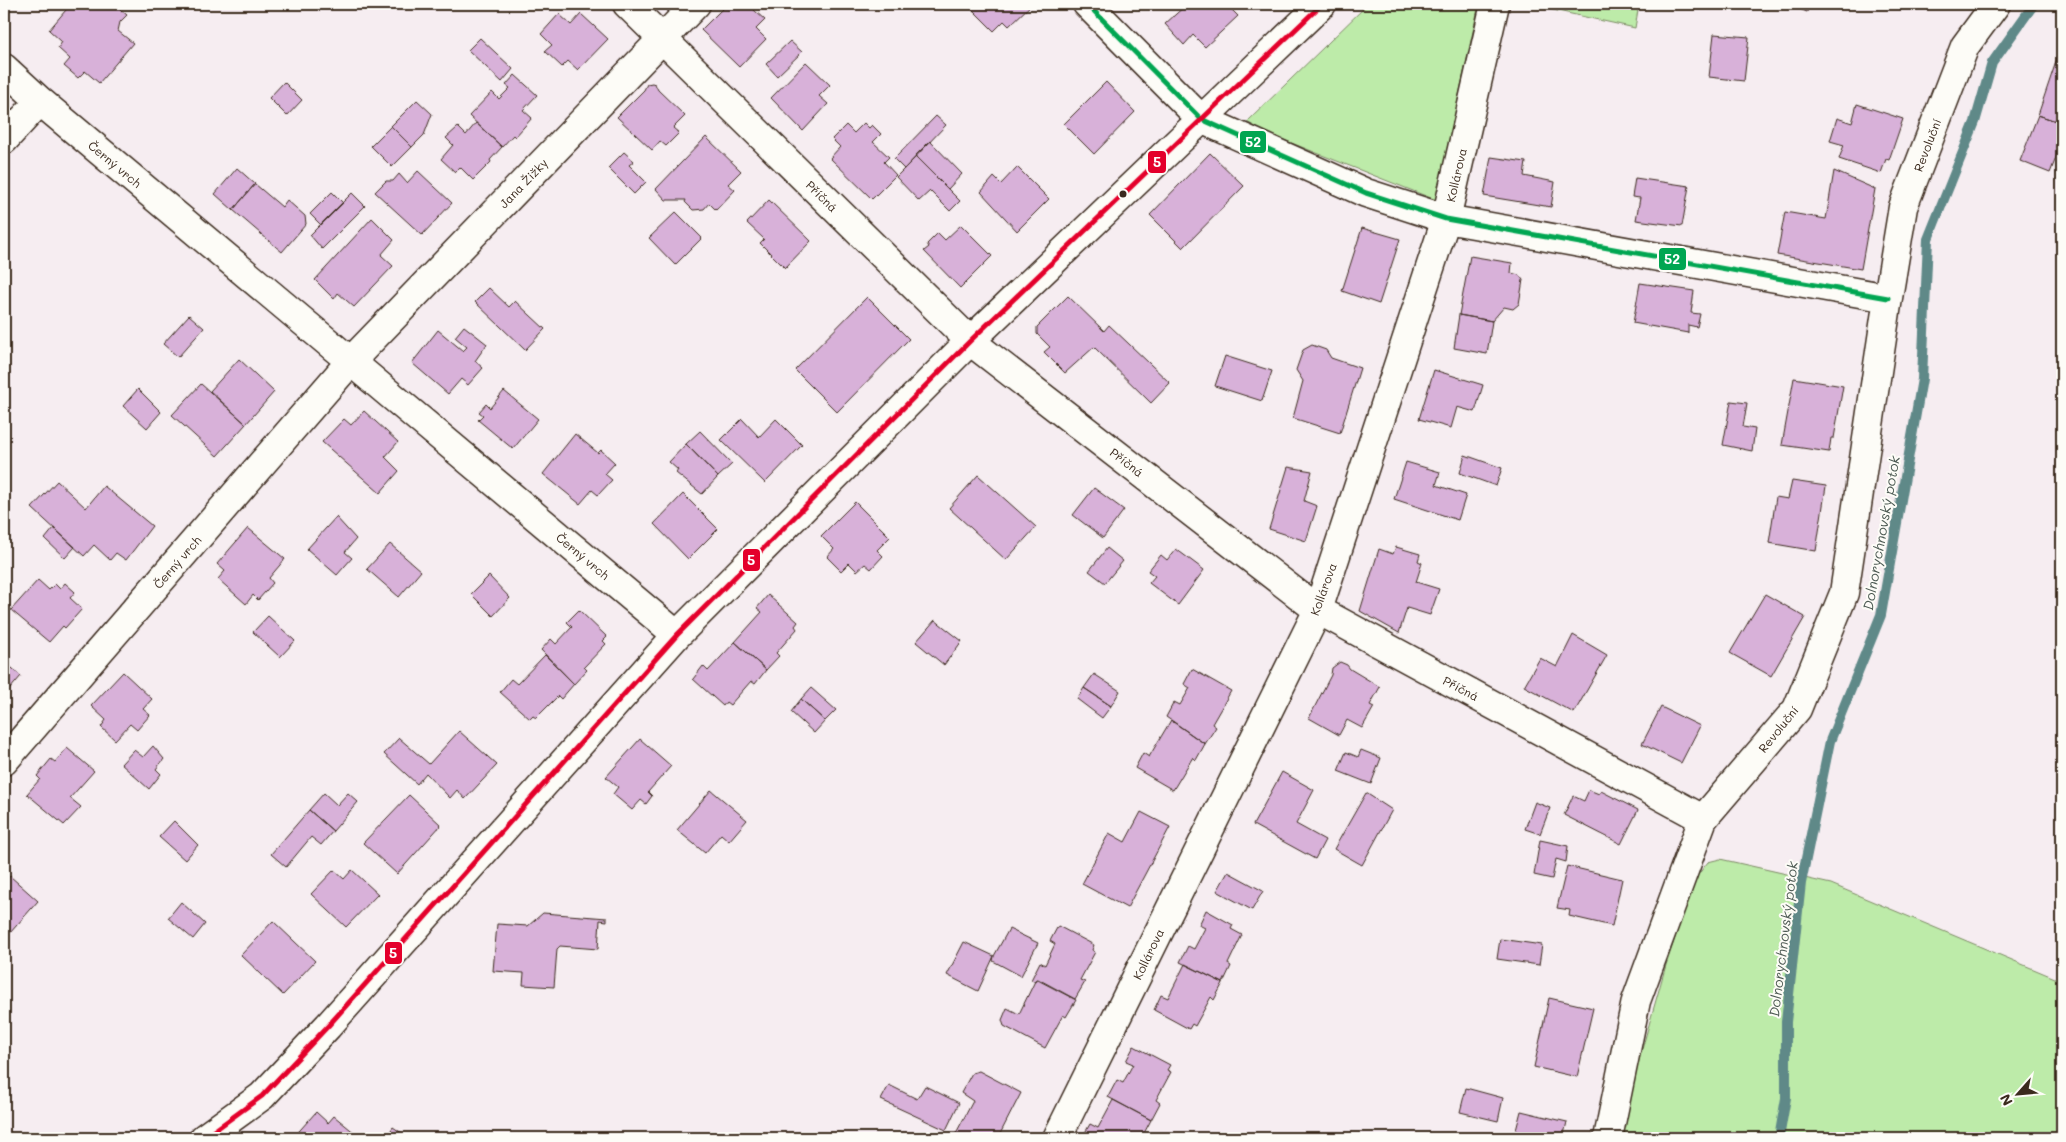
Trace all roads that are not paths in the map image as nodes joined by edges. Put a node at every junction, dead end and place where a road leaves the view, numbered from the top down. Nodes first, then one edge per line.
1 (626, 4) edge
2 (696, 4) edge
3 (1087, 4) edge
4 (1322, 4) edge
5 (1495, 4) edge
6 (1996, 4) edge
7 (662, 38) junction
8 (4, 68) edge
9 (40, 101) junction
10 (1201, 119) junction
11 (4, 140) edge
12 (1446, 219) junction
13 (1888, 298) junction
14 (970, 341) junction
15 (350, 362) junction
16 (1318, 610) junction
17 (677, 635) junction
18 (4, 761) edge
19 (1703, 818) junction
20 (204, 1138) edge
21 (1057, 1138) edge
22 (1608, 1138) edge

1 - 7 street, Příčná
2 - 7 street, Jana Žižky
3 - 10 street
4 - 10 street
5 - 12 street, Kollárova
6 - 13 street, Revoluční
7 - 14 street, Příčná
7 - 15 street, Jana Žižky
8 - 9 street, Černý vrch
9 - 11 street
9 - 15 street, Černý vrch
10 - 12 street
10 - 14 street
12 - 13 street
12 - 16 street, Kollárova
13 - 19 street, Revoluční
14 - 16 street, Příčná
14 - 17 street
15 - 17 street, Černý vrch
15 - 18 street, Černý vrch
16 - 19 street, Příčná
16 - 21 street, Kollárova
17 - 20 street
19 - 22 street, Revoluční

